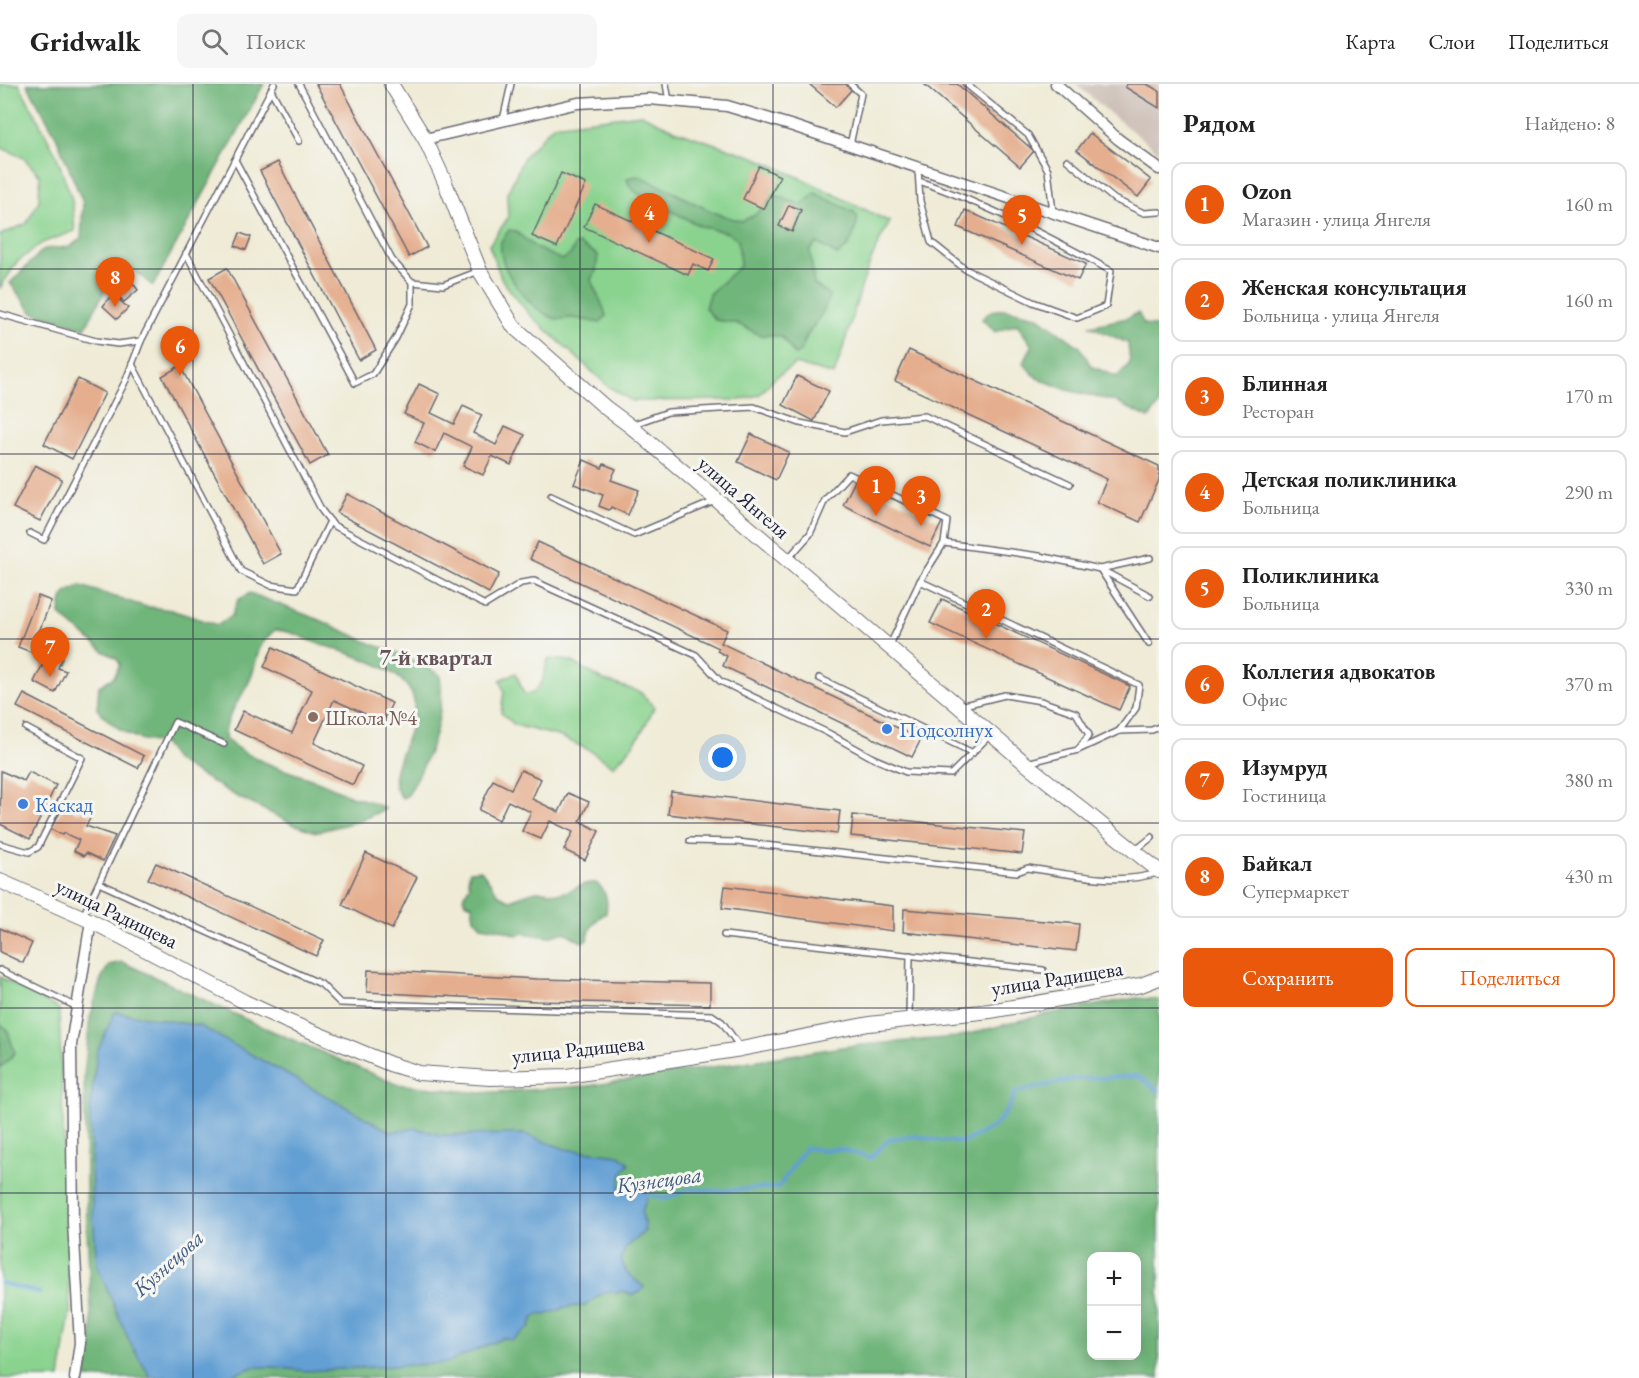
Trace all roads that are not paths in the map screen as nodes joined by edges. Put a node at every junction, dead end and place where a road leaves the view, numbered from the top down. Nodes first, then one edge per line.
1 (299, 84) edge
2 (391, 84) edge
3 (511, 84) edge
4 (666, 84) edge
5 (850, 84) edge
6 (966, 84) edge
7 (1056, 84) edge
8 (273, 87) edge
9 (669, 101) junction
10 (503, 120) junction
11 (425, 139) junction
12 (299, 141) dead end
13 (850, 145) junction
14 (235, 160) junction
15 (1067, 160) dead end
16 (918, 169) junction
17 (1159, 169) edge
18 (919, 181) junction
19 (1159, 212) edge
20 (1053, 213) junction
21 (1159, 248) edge
22 (186, 253) junction
23 (480, 271) junction
24 (412, 282) junction
25 (0, 314) edge
26 (141, 341) junction
27 (132, 364) junction
28 (629, 425) junction
29 (1070, 484) dead end
30 (551, 496) dead end
31 (717, 501) junction
32 (330, 521) junction
33 (30, 533) dead end
34 (944, 543) junction
35 (1150, 558) dead end
36 (786, 561) junction
37 (1100, 569) junction
38 (920, 581) junction
39 (1150, 596) dead end
40 (1149, 644) dead end
41 (889, 647) junction
42 (819, 678) dead end
43 (958, 706) junction
44 (1159, 727) edge
45 (26, 728) dead end
46 (1119, 731) junction
47 (991, 734) junction
48 (224, 744) dead end
49 (1078, 750) junction
50 (973, 753) junction
51 (1025, 763) junction
52 (1152, 837) dead end
53 (690, 841) dead end
54 (0, 844) edge
55 (1135, 851) junction
56 (1159, 872) edge
57 (0, 881) edge
58 (99, 883) junction
59 (87, 919) junction
60 (724, 935) dead end
61 (910, 956) junction
62 (0, 970) edge
63 (1043, 970) dead end
64 (1159, 978) edge
65 (77, 1007) junction
66 (909, 1019) junction
67 (741, 1048) junction
68 (75, 1378) edge

1 - 24 lane
2 - 11 street, улица Янгеля
3 - 10 lane
4 - 9 lane
5 - 13 lane
6 - 20 lane
7 - 17 street
8 - 12 lane
8 - 14 lane
9 - 10 street
9 - 13 street
10 - 11 street
11 - 23 street, улица Янгеля
13 - 16 street
14 - 22 lane
14 - 24 lane
15 - 19 lane
16 - 18 lane
16 - 20 street
18 - 18 lane
20 - 21 street
22 - 26 lane
22 - 32 lane
23 - 24 lane
23 - 28 street, улица Янгеля
25 - 26 lane
26 - 27 lane
27 - 32 lane
27 - 33 lane
28 - 29 lane
28 - 31 street, улица Янгеля
30 - 31 lane
31 - 36 street, улица Янгеля
32 - 50 lane
34 - 36 lane
34 - 37 lane
34 - 38 lane
35 - 37 lane
36 - 41 street, улица Янгеля
37 - 39 lane
37 - 40 lane
38 - 41 lane
38 - 46 lane
41 - 43 street, улица Янгеля
42 - 50 lane
43 - 47 street, улица Янгеля
43 - 49 lane
44 - 46 lane
45 - 54 lane
46 - 49 lane
47 - 50 lane
47 - 51 street, улица Янгеля
48 - 58 lane
49 - 51 lane
51 - 55 street, улица Янгеля
52 - 55 lane
53 - 56 lane
55 - 56 street, улица Янгеля
57 - 59 street, улица Радищева
58 - 59 lane
58 - 67 lane
59 - 65 street
59 - 67 street, улица Радищева
60 - 61 lane
61 - 63 lane
61 - 66 lane
62 - 65 lane
64 - 66 street, улица Радищева
65 - 68 street
66 - 67 street, улица Радищева

